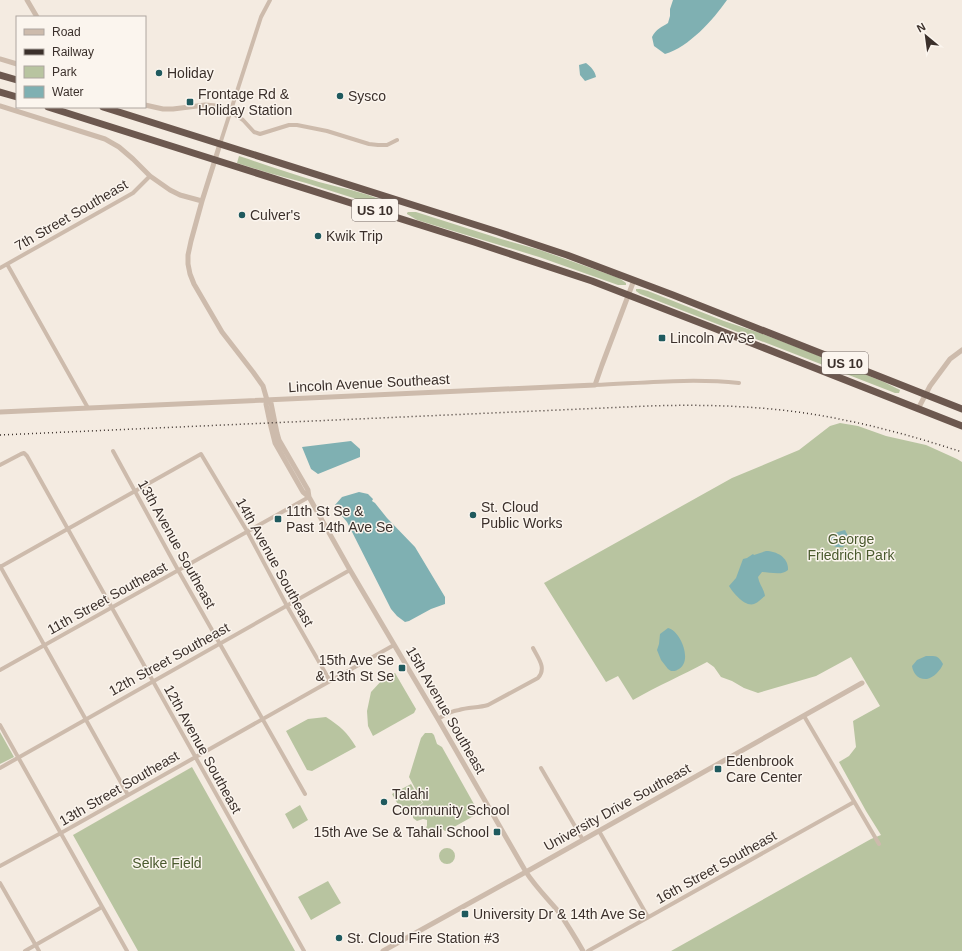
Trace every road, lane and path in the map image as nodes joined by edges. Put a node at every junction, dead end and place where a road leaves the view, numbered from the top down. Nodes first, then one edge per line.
1 (27, 0) edge
2 (270, 0) edge
3 (36, 16) edge
4 (0, 59) edge
5 (16, 64) edge
6 (0, 74) edge
7 (16, 80) edge
8 (0, 92) edge
9 (16, 97) edge
10 (146, 105) edge
11 (0, 106) edge
12 (51, 108) edge
13 (106, 108) edge
14 (230, 112) junction
15 (397, 140) dead end
16 (220, 144) junction
17 (215, 160) junction
18 (150, 176) junction
19 (202, 201) junction
20 (7, 264) junction
21 (0, 268) edge
22 (634, 280) junction
23 (628, 295) junction
24 (962, 350) edge
25 (739, 383) dead end
26 (595, 385) junction
27 (925, 395) junction
28 (267, 400) junction
29 (88, 408) junction
30 (918, 409) junction
31 (962, 409) edge
32 (0, 412) edge
33 (962, 426) edge
34 (113, 451) dead end
35 (0, 465) edge
36 (135, 491) junction
37 (309, 497) junction
38 (68, 529) junction
39 (247, 532) junction
40 (0, 567) edge
41 (178, 570) junction
42 (350, 570) junction
43 (287, 606) junction
44 (111, 608) junction
45 (220, 644) junction
46 (394, 645) junction
47 (44, 646) junction
48 (533, 648) dead end
49 (0, 670) edge
50 (330, 681) junction
51 (153, 682) junction
52 (862, 683) dead end
53 (804, 716) junction
54 (263, 719) junction
55 (438, 719) junction
56 (86, 720) junction
57 (0, 725) edge
58 (196, 757) junction
59 (18, 758) junction
60 (0, 768) edge
61 (541, 768) dead end
62 (305, 794) dead end
63 (128, 795) junction
64 (854, 802) junction
65 (599, 831) junction
66 (61, 833) junction
67 (583, 840) junction
68 (879, 844) dead end
69 (0, 866) edge
70 (526, 872) junction
71 (0, 883) edge
72 (102, 907) junction
73 (648, 917) junction
74 (36, 945) junction
75 (391, 949) edge
76 (25, 951) edge
77 (39, 951) edge
78 (127, 951) edge
79 (304, 951) edge
80 (384, 951) edge
81 (583, 951) edge
82 (588, 951) edge

1 - 3 street
2 - 14 street
4 - 5 street
6 - 7 highway
8 - 9 highway
10 - 14 street
11 - 18 street
12 - 17 highway, US 10
13 - 16 highway, US 10
14 - 15 street
14 - 16 street
16 - 17 street, 15th Avenue Southeast
16 - 22 highway, US 10
17 - 19 street, 15th Avenue Southeast
17 - 23 highway, US 10
18 - 19 street
18 - 20 street, 7th Street Southeast
19 - 28 street, 15th Avenue Southeast
20 - 21 street, 7th Street Southeast
20 - 29 street
22 - 23 street
22 - 27 highway, US 10
23 - 26 street
23 - 30 highway, US 10
24 - 27 street
25 - 26 street, Lincoln Avenue Southeast
26 - 28 street, Lincoln Avenue Southeast
27 - 30 street
27 - 31 highway, US 10
28 - 29 street, Lincoln Avenue Southeast
28 - 37 street, 15th Avenue Southeast
29 - 32 street, Lincoln Avenue Southeast
30 - 33 highway, US 10
34 - 36 street, 13th Avenue Southeast
35 - 38 street, 12th Avenue Southeast
36 - 38 street
36 - 39 street, 14th Avenue Southeast
36 - 41 street, 13th Avenue Southeast
37 - 39 street, 11th Street Southeast
37 - 42 street, 15th Avenue Southeast
38 - 40 street
38 - 44 street, 12th Avenue Southeast
39 - 41 street, 11th Street Southeast
39 - 43 street, 14th Avenue Southeast
40 - 47 street
41 - 44 street, 11th Street Southeast
41 - 45 street, 13th Avenue Southeast
42 - 43 street, 12th Street Southeast
42 - 46 street, 15th Avenue Southeast
43 - 45 street, 12th Street Southeast
43 - 50 street, 14th Avenue Southeast
44 - 47 street, 11th Street Southeast
44 - 51 street, 12th Avenue Southeast
45 - 51 street, 12th Street Southeast
45 - 54 street, 13th Avenue Southeast
46 - 50 street, 13th Street Southeast
46 - 55 street, 15th Avenue Southeast
47 - 49 street, 11th Street Southeast
47 - 56 street
48 - 55 street
50 - 54 street, 13th Street Southeast
51 - 56 street, 12th Street Southeast
51 - 58 street, 12th Avenue Southeast
52 - 53 street, University Drive Southeast
53 - 64 street
53 - 65 street, University Drive Southeast
54 - 58 street, 13th Street Southeast
54 - 62 street, 13th Avenue Southeast
55 - 70 street, 15th Avenue Southeast
56 - 59 street, 12th Street Southeast
56 - 63 street
57 - 59 street
58 - 63 street, 13th Street Southeast
58 - 79 street, 12th Avenue Southeast
59 - 60 street, 12th Street Southeast
59 - 66 street
61 - 67 street
63 - 66 street, 13th Street Southeast
64 - 68 street
64 - 73 street, 16th Street Southeast
65 - 67 street, University Drive Southeast
65 - 73 street
66 - 69 street, 13th Street Southeast
66 - 72 street
67 - 70 street, University Drive Southeast
70 - 75 street, University Drive Southeast
70 - 81 street, 15th Avenue Southeast
71 - 74 street
72 - 74 street
72 - 78 street
73 - 82 street, 16th Street Southeast
74 - 76 street
74 - 77 street
75 - 80 street, University Drive Southeast

